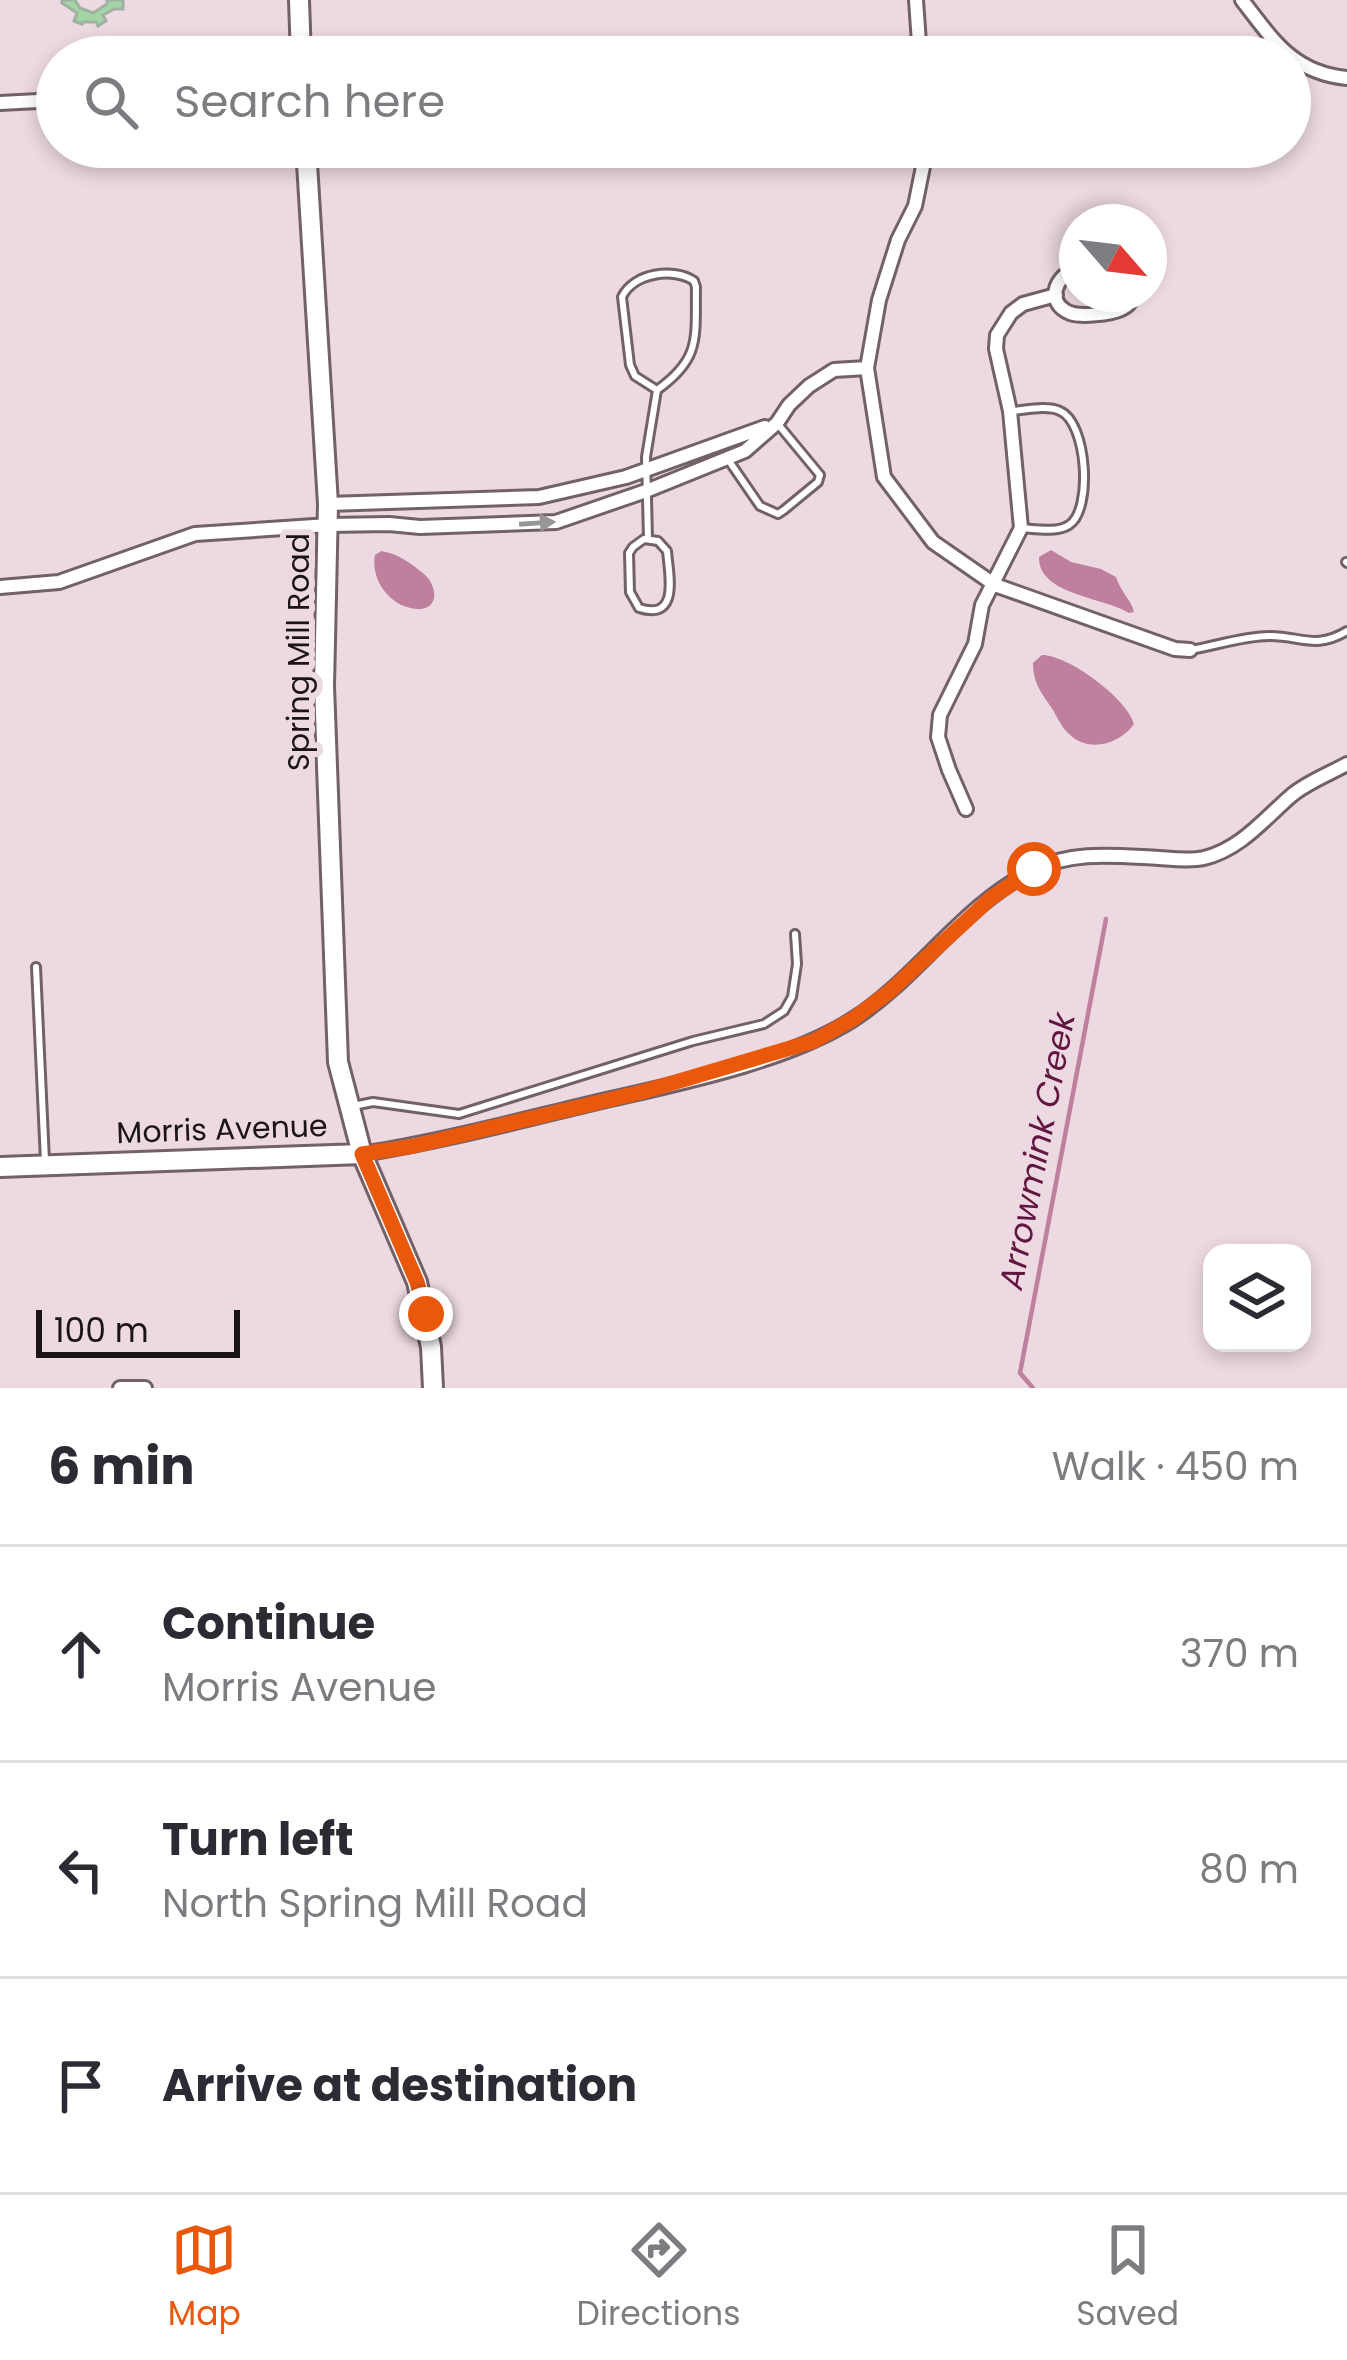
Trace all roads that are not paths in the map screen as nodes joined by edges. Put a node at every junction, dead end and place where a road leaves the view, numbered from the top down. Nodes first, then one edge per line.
1 (299, 0) edge
2 (916, 0) edge
3 (1242, 0) edge
4 (300, 36) edge
5 (919, 36) edge
6 (1270, 36) edge
7 (1311, 70) edge
8 (1347, 78) edge
9 (36, 101) edge
10 (0, 103) edge
11 (307, 168) edge
12 (923, 168) edge
13 (1059, 280) edge
14 (1056, 295) junction
15 (1059, 301) edge
16 (1071, 312) edge
17 (1107, 312) edge
18 (867, 368) junction
19 (656, 390) junction
20 (1010, 411) junction
21 (777, 423) junction
22 (727, 458) junction
23 (647, 470) junction
24 (646, 490) junction
25 (441, 500) junction
26 (387, 503) junction
27 (328, 515) junction
28 (389, 524) junction
29 (443, 526) junction
30 (1021, 528) junction
31 (648, 539) junction
32 (994, 585) junction
33 (0, 587) edge
34 (1347, 632) edge
35 (1190, 650) joint
36 (1347, 764) edge
37 (966, 809) dead end
38 (795, 934) dead end
39 (36, 967) dead end
40 (350, 1106) junction
41 (362, 1154) junction
42 (45, 1165) junction
43 (0, 1167) edge
44 (121, 1388) edge
45 (145, 1388) edge
46 (433, 1388) edge

1 - 4 main road
2 - 5 street
3 - 6 street
7 - 8 street
9 - 10 street
11 - 27 main road, Spring Mill Road
12 - 18 street
13 - 14 street
14 - 15 street
14 - 20 street
16 - 17 street
18 - 21 street
18 - 32 street
19 - 19 lane
19 - 23 lane
20 - 30 street
20 - 30 lane
21 - 22 street
21 - 22 lane
21 - 23 street
22 - 24 street
23 - 24 lane
23 - 25 street
29 -> 24 street
24 - 31 lane
25 - 26 street
25 - 29 street
26 - 27 street
26 - 28 street
27 - 28 street
27 - 33 street
27 - 40 main road, Spring Mill Road
28 - 29 street
30 - 32 street
31 - 31 lane
32 - 35 street
32 - 37 street
34 - 35 lane
36 - 41 street, Morris Avenue
38 - 40 lane
39 - 42 lane
40 - 41 main road, Spring Mill Road
41 - 42 main road, Morris Avenue
41 - 46 main road, Spring Mill Road
42 - 43 main road, Morris Avenue
44 - 45 street

